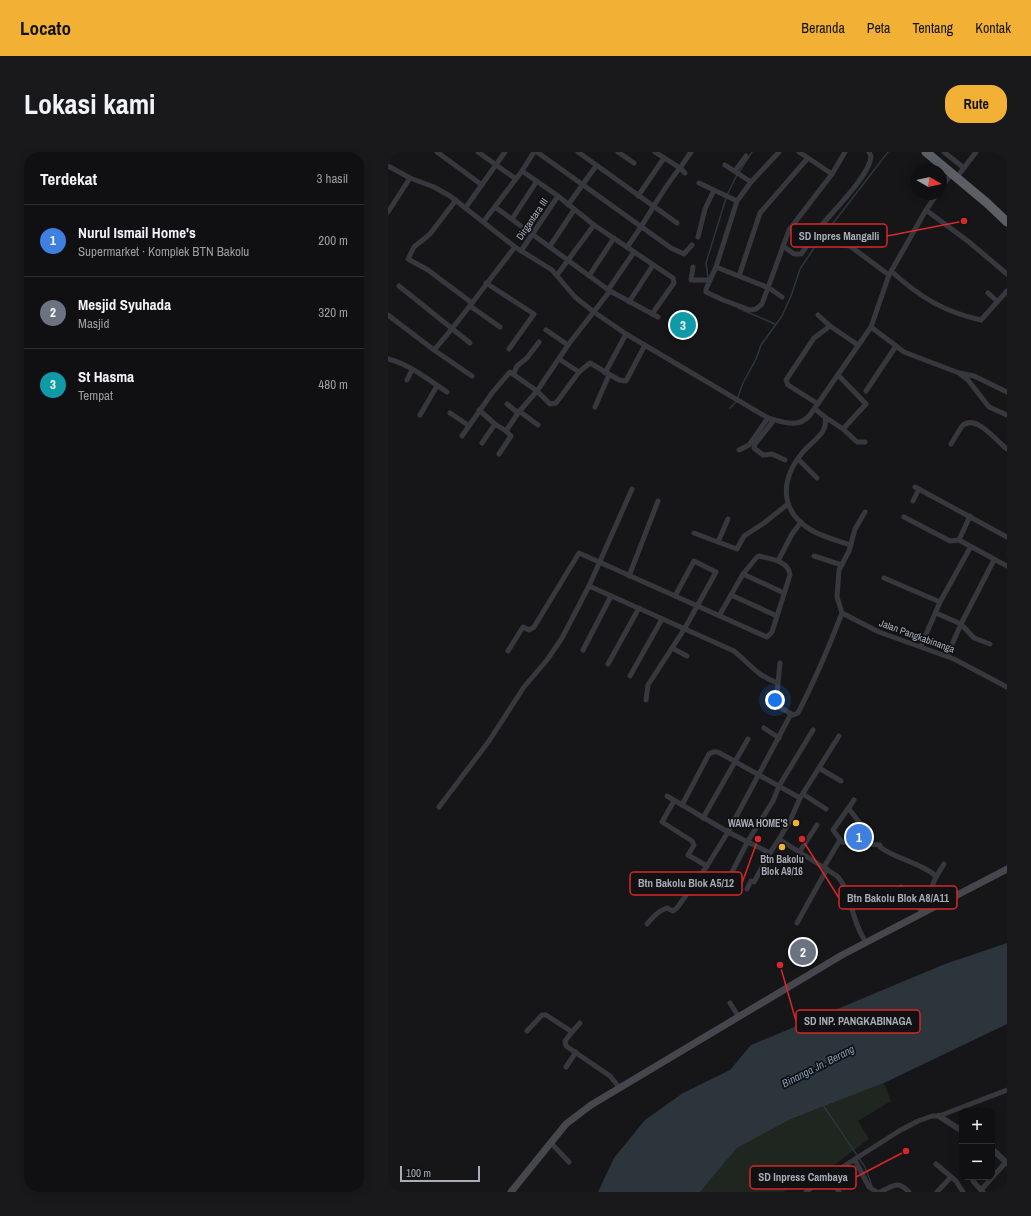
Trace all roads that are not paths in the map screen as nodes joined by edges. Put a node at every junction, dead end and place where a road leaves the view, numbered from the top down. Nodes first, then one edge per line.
1 (478, 152) edge
2 (505, 152) edge
3 (535, 152) edge
4 (578, 152) edge
5 (618, 152) edge
6 (655, 152) edge
7 (691, 152) edge
8 (779, 152) edge
9 (799, 152) edge
10 (845, 152) edge
11 (869, 152) edge
12 (926, 152) edge
13 (944, 152) edge
14 (976, 152) edge
15 (439, 153) edge
16 (746, 156) dead end
17 (664, 158) junction
18 (807, 159) junction
19 (634, 163) dead end
20 (497, 164) junction
21 (724, 165) dead end
22 (388, 166) edge
23 (596, 166) junction
24 (680, 168) junction
25 (964, 168) junction
26 (522, 171) junction
27 (686, 173) dead end
28 (737, 173) junction
29 (832, 174) junction
30 (954, 175) junction
31 (410, 178) junction
32 (516, 179) junction
33 (537, 181) junction
34 (751, 182) junction
35 (947, 182) edge
36 (699, 183) dead end
37 (482, 185) junction
38 (583, 186) junction
39 (714, 190) junction
40 (558, 196) junction
41 (638, 196) junction
42 (456, 200) junction
43 (933, 200) edge
44 (737, 201) junction
45 (568, 205) junction
46 (466, 207) junction
47 (495, 207) junction
48 (654, 208) junction
49 (574, 210) junction
50 (926, 210) junction
51 (388, 212) edge
52 (512, 219) junction
53 (484, 222) junction
54 (1007, 222) edge
55 (677, 223) dead end
56 (594, 225) junction
57 (642, 228) junction
58 (532, 234) junction
59 (698, 237) dead end
60 (614, 238) junction
61 (836, 242) dead end
62 (692, 245) dead end
63 (550, 246) junction
64 (783, 246) junction
65 (515, 247) junction
66 (627, 247) junction
67 (521, 251) junction
68 (634, 252) junction
69 (568, 260) junction
70 (653, 265) junction
71 (693, 267) dead end
72 (716, 267) junction
73 (891, 273) junction
74 (1007, 274) edge
75 (557, 275) junction
76 (589, 276) junction
77 (739, 276) junction
78 (707, 280) junction
79 (486, 283) junction
80 (399, 286) dead end
81 (769, 288) junction
82 (609, 291) junction
83 (1007, 291) edge
84 (988, 293) dead end
85 (782, 297) dead end
86 (998, 301) junction
87 (629, 302) junction
88 (471, 305) junction
89 (594, 312) junction
90 (652, 314) junction
91 (388, 315) edge
92 (818, 315) dead end
93 (658, 317) dead end
94 (830, 326) junction
95 (871, 327) junction
96 (500, 328) dead end
97 (451, 329) junction
98 (546, 330) dead end
99 (626, 334) junction
100 (538, 342) dead end
101 (470, 343) dead end
102 (568, 345) junction
103 (645, 345) junction
104 (858, 345) junction
105 (896, 346) junction
106 (509, 349) dead end
107 (434, 350) junction
108 (388, 359) edge
109 (559, 359) junction
110 (412, 370) junction
111 (579, 372) junction
112 (514, 373) junction
113 (959, 373) junction
114 (607, 374) junction
115 (838, 375) junction
116 (472, 376) dead end
117 (407, 380) dead end
118 (437, 386) junction
119 (866, 391) dead end
120 (447, 392) dead end
121 (538, 392) junction
122 (1007, 392) edge
123 (507, 404) dead end
124 (816, 406) junction
125 (594, 407) dead end
126 (479, 410) junction
127 (518, 412) junction
128 (450, 414) dead end
129 (420, 415) dead end
130 (1007, 415) edge
131 (825, 417) junction
132 (768, 418) junction
133 (774, 420) junction
134 (495, 424) junction
135 (468, 425) junction
136 (538, 425) dead end
137 (843, 429) junction
138 (506, 431) junction
139 (462, 436) dead end
140 (865, 442) dead end
141 (482, 443) dead end
142 (951, 444) dead end
143 (1007, 449) edge
144 (739, 450) dead end
145 (499, 454) dead end
146 (798, 459) junction
147 (785, 460) dead end
148 (818, 478) dead end
149 (632, 489) dead end
150 (658, 501) dead end
151 (913, 501) dead end
152 (788, 504) junction
153 (865, 512) dead end
154 (970, 516) junction
155 (904, 517) dead end
156 (728, 519) dead end
157 (802, 522) junction
158 (694, 534) dead end
159 (1007, 537) edge
160 (959, 540) junction
161 (718, 542) junction
162 (851, 545) junction
163 (970, 548) junction
164 (814, 556) dead end
165 (994, 560) junction
166 (778, 561) junction
167 (600, 563) junction
168 (842, 565) junction
169 (1007, 566) edge
170 (743, 574) junction
171 (629, 576) junction
172 (884, 578) dead end
173 (589, 586) junction
174 (784, 593) junction
175 (731, 595) junction
176 (611, 596) junction
177 (675, 596) junction
178 (940, 602) junction
179 (697, 606) junction
180 (639, 608) junction
181 (842, 612) junction
182 (936, 613) junction
183 (719, 616) junction
184 (777, 616) junction
185 (662, 619) junction
186 (960, 624) junction
187 (684, 628) junction
188 (990, 644) dead end
189 (921, 646) junction
190 (672, 648) junction
191 (583, 650) dead end
192 (508, 651) dead end
193 (687, 656) dead end
194 (947, 656) junction
195 (780, 663) dead end
196 (608, 664) dead end
197 (630, 676) dead end
198 (778, 683) junction
199 (1007, 687) edge
200 (646, 700) dead end
201 (791, 714) junction
202 (764, 728) dead end
203 (813, 730) dead end
204 (839, 736) dead end
205 (779, 738) junction
206 (748, 739) dead end
207 (734, 762) junction
208 (819, 768) junction
209 (758, 774) junction
210 (841, 781) dead end
211 (779, 786) junction
212 (666, 796) dead end
213 (801, 796) junction
214 (854, 800) dead end
215 (674, 801) junction
216 (682, 805) junction
217 (439, 807) dead end
218 (826, 809) dead end
219 (849, 809) junction
220 (703, 818) junction
221 (817, 825) dead end
222 (728, 832) junction
223 (779, 839) junction
224 (840, 840) junction
225 (748, 841) junction
226 (856, 843) junction
227 (800, 852) junction
228 (770, 853) junction
229 (944, 864) dead end
230 (707, 866) junction
231 (826, 868) junction
232 (1007, 870) edge
233 (730, 876) dead end
234 (936, 876) junction
235 (677, 882) dead end
236 (901, 887) dead end
237 (746, 889) dead end
238 (689, 890) junction
239 (938, 905) junction
240 (922, 912) junction
241 (797, 923) dead end
242 (647, 924) dead end
243 (866, 942) junction
244 (730, 1003) dead end
245 (738, 1015) junction
246 (580, 1023) dead end
247 (527, 1031) dead end
248 (572, 1032) junction
249 (576, 1052) junction
250 (566, 1067) dead end
251 (619, 1087) junction
252 (1007, 1090) edge
253 (939, 1116) junction
254 (959, 1129) edge
255 (550, 1142) junction
256 (995, 1152) edge
257 (855, 1160) junction
258 (569, 1162) dead end
259 (1007, 1162) edge
260 (936, 1164) dead end
261 (830, 1175) junction
262 (951, 1177) junction
263 (973, 1181) dead end
264 (982, 1191) edge
265 (511, 1192) edge
266 (806, 1192) edge
267 (839, 1192) edge
268 (878, 1192) edge
269 (909, 1192) edge
270 (937, 1192) edge
271 (963, 1192) edge

1 - 20 street
2 - 20 street
3 - 26 street
3 - 38 street
4 - 23 street
5 - 19 street
6 - 17 street
7 - 24 street
8 - 34 street
9 - 18 street
10 - 29 street
11 - 64 street
12 - 30 highway
13 - 25 street
14 - 25 street
15 - 37 street
16 - 28 street
17 - 24 street
17 - 41 street
18 - 29 street
18 - 77 street
20 - 32 street
20 - 37 street
21 - 28 street
22 - 31 street
23 - 38 street
23 - 41 street
24 - 27 street
24 - 48 street
25 - 30 street
26 - 32 street
26 - 33 street
28 - 34 street
29 - 64 street
30 - 35 street
30 - 54 highway
31 - 42 street
31 - 51 street
32 - 47 street
33 - 40 street
33 - 52 street
34 - 44 street
36 - 39 street
37 - 46 street
38 - 45 street
38 - 57 street
39 - 44 street
39 - 59 street
40 - 45 street
40 - 58 street, Dirgantara III
41 - 48 street
42 - 46 street
42 - 88 street
43 - 50 street
44 - 72 street
45 - 49 street
46 - 53 street
47 - 52 street
47 - 53 street
48 - 55 street
48 - 57 street
49 - 56 street
49 - 63 street
50 - 73 street
50 - 74 street
52 - 58 street
53 - 65 street
56 - 60 street
56 - 69 street
57 - 62 street
57 - 66 street
58 - 63 street
58 - 67 street, Dirgantara III
60 - 66 street
60 - 76 street
61 - 73 street
63 - 69 street
64 - 81 street
65 - 67 street
65 - 79 street
66 - 68 street
67 - 75 street
68 - 70 street
68 - 82 street
69 - 75 street
69 - 76 street
70 - 87 street
70 - 90 street
71 - 78 street
72 - 77 street
72 - 78 street
73 - 86 street
73 - 95 street
75 - 89 street
76 - 82 street
77 - 81 street
78 - 81 street
79 - 88 street
79 - 106 street
80 - 97 street
81 - 85 street
82 - 87 street
82 - 89 street
83 - 86 street
84 - 86 street
87 - 90 street
88 - 96 street
88 - 97 street
89 - 99 street
89 - 102 street
90 - 93 street
91 - 107 street
92 - 94 street
94 - 104 street
94 - 124 street
95 - 104 street
95 - 105 street
97 - 101 street
97 - 107 street
98 - 102 street
99 - 103 street
99 - 114 street
100 - 112 street
102 - 109 street
103 - 114 street
103 - 132 street
104 - 115 street
105 - 113 street
105 - 119 street
107 - 116 street
108 - 110 street
109 - 111 street
109 - 121 street
110 - 117 street
110 - 118 street
111 - 114 street
111 - 121 street
112 - 121 street
112 - 126 street
113 - 122 street
113 - 130 street
114 - 125 street
115 - 124 street
115 - 137 street
118 - 120 street
118 - 129 street
121 - 127 street
123 - 127 street
124 - 131 street
124 - 133 street
126 - 134 street
126 - 135 street
127 - 136 street
127 - 138 street
128 - 135 street
131 - 137 street
131 - 146 street
132 - 133 street
132 - 144 street
133 - 147 street
134 - 138 street
134 - 141 street
135 - 139 street
137 - 140 street
138 - 145 street
142 - 143 street
146 - 148 street
146 - 152 street
149 - 167 street
150 - 171 street
151 - 154 street
152 - 157 street
152 - 161 street
153 - 162 street
154 - 159 street
154 - 160 street
155 - 160 street
156 - 161 street
157 - 162 street
157 - 166 street
158 - 161 street
160 - 163 street
162 - 168 street
163 - 165 street
163 - 178 street
164 - 168 street
165 - 169 street
165 - 186 street
166 - 170 street
166 - 174 street
167 - 171 street
167 - 173 street
167 - 192 street
168 - 181 street
170 - 174 street
170 - 175 street
171 - 177 street
172 - 178 street
173 - 176 street
173 - 217 street
174 - 184 street
175 - 183 street
175 - 184 street
176 - 180 street
176 - 191 street
177 - 179 street
177 - 179 street
178 - 182 street
179 - 183 street
179 - 187 street
180 - 185 street
180 - 196 street
181 - 189 street, Jalan Pangkabinanga
181 - 201 street
182 - 186 street
182 - 189 street
183 - 184 street
185 - 187 street
185 - 197 street
186 - 188 street
186 - 194 street
187 - 190 street
187 - 198 street
189 - 194 street, Jalan Pangkabinanga
190 - 193 street
190 - 200 street
194 - 199 street, Jalan Pangkabinanga
195 - 198 street
198 - 201 street
201 - 205 street
202 - 205 street
203 - 211 street
204 - 208 street
205 - 209 street
206 - 207 street
207 - 209 street
207 - 216 street
207 - 220 street
208 - 210 street
208 - 213 street
209 - 211 street
209 - 222 street
211 - 213 street
211 - 225 street
212 - 215 street
213 - 218 street
213 - 223 street
214 - 219 street
215 - 216 street
215 - 230 street
216 - 220 street
219 - 224 street
219 - 226 street
220 - 222 street
221 - 227 street
222 - 225 street
222 - 230 street
223 - 227 street
223 - 228 street
224 - 226 street
224 - 231 street
225 - 228 street
225 - 233 street
226 - 234 street
227 - 231 street
228 - 237 street
229 - 234 street
230 - 238 street
231 - 241 street
231 - 243 street
232 - 239 main road
234 - 239 street
235 - 238 street
236 - 240 street
238 - 242 street
239 - 240 main road
240 - 243 main road
243 - 245 main road
244 - 245 street
245 - 251 main road
246 - 248 street
247 - 248 street
248 - 249 street
249 - 250 street
249 - 251 street
251 - 255 main road
252 - 253 street
253 - 254 street
253 - 257 street
255 - 258 street
255 - 265 main road
256 - 259 street
257 - 261 street
257 - 268 street
259 - 264 street
260 - 262 street
261 - 266 street
261 - 267 street
262 - 270 street
262 - 271 street
263 - 264 street
268 - 269 street

